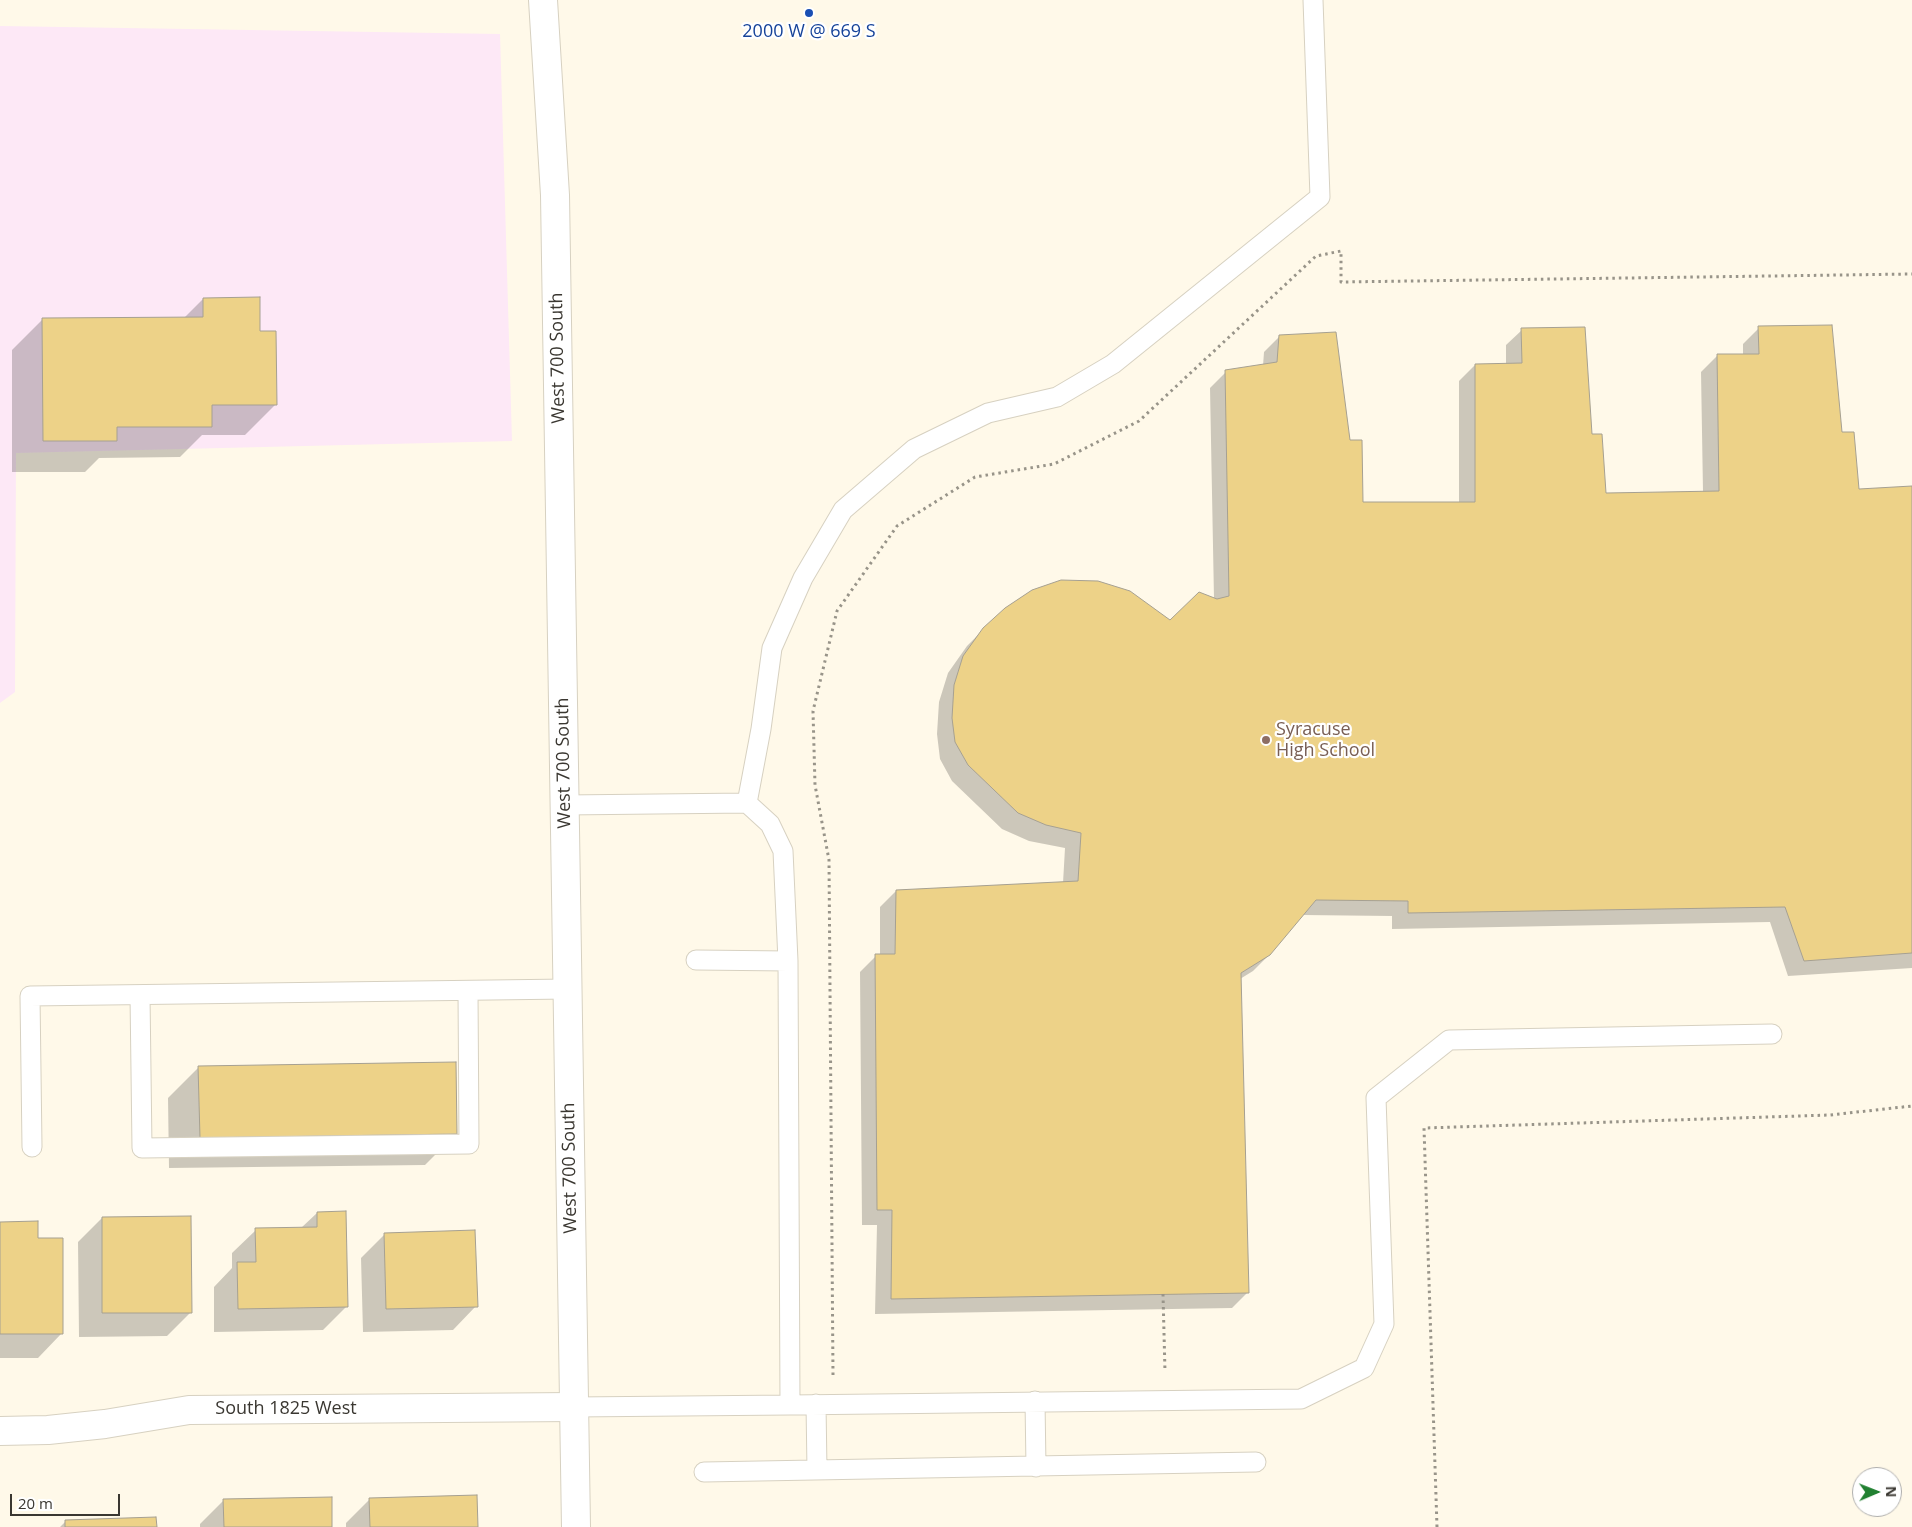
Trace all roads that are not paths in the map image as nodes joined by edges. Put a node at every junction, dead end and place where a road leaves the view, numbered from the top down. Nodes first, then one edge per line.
1 (543, 0) edge
2 (1312, 0) edge
3 (747, 803) junction
4 (565, 805) junction
5 (696, 960) dead end
6 (788, 961) junction
7 (568, 989) junction
8 (468, 991) junction
9 (140, 995) junction
10 (1772, 1034) dead end
11 (32, 1147) dead end
12 (1035, 1402) junction
13 (816, 1404) junction
14 (790, 1405) junction
15 (574, 1407) junction
16 (0, 1431) edge
17 (1256, 1462) dead end
18 (1036, 1467) junction
19 (817, 1470) junction
20 (704, 1472) dead end
21 (576, 1527) edge

1 - 4 street, West 700 South
2 - 3 lane
3 - 4 lane
3 - 6 lane
4 - 7 street, West 700 South
5 - 6 lane
6 - 14 lane
7 - 8 lane
7 - 15 street, West 700 South
8 - 9 lane
8 - 9 lane
9 - 11 lane
10 - 12 lane
12 - 13 lane
12 - 18 lane
13 - 14 lane
13 - 19 lane
14 - 15 lane
15 - 16 street, South 1825 West
15 - 21 street, West 700 South
17 - 18 lane
18 - 19 lane
19 - 20 lane

